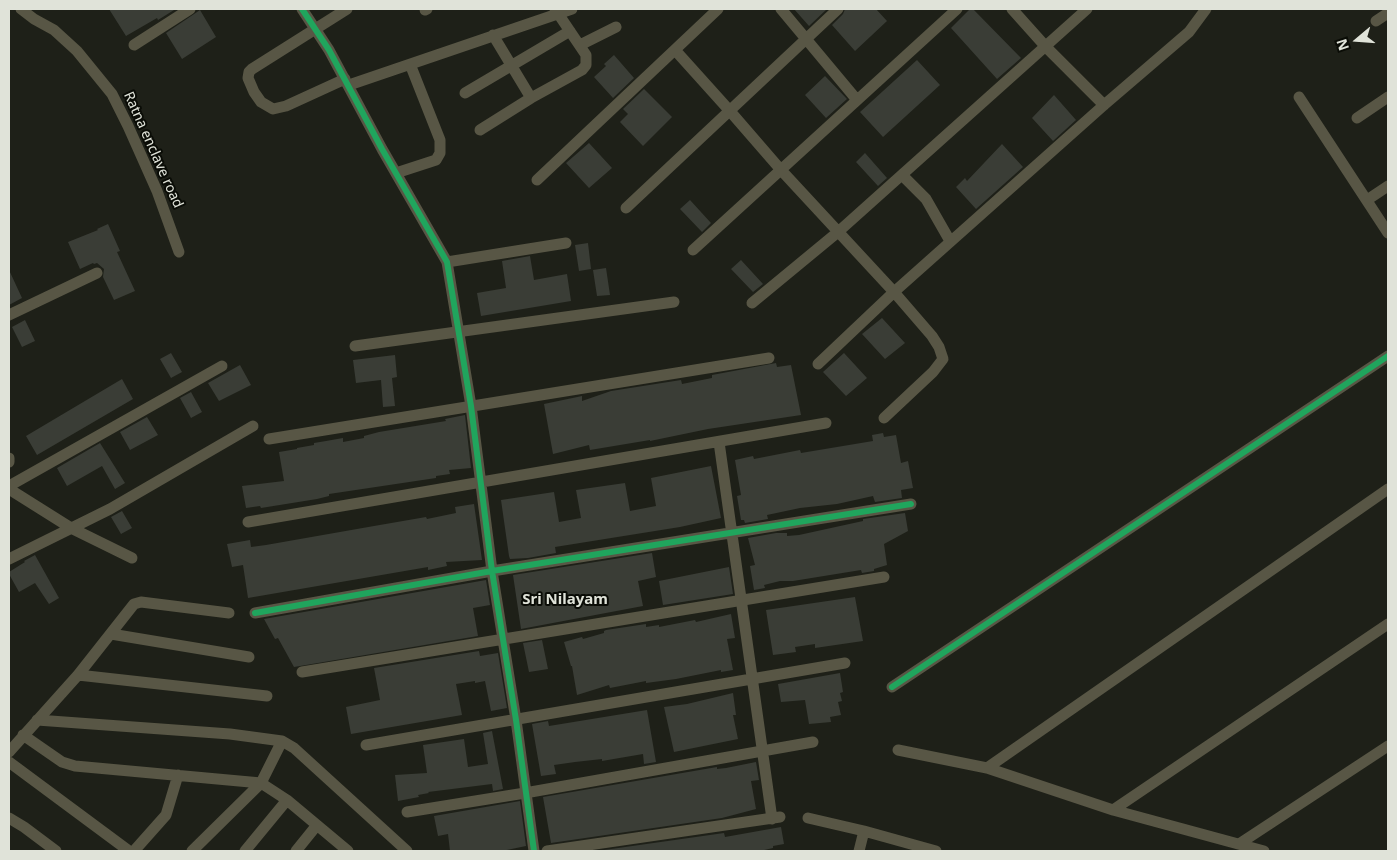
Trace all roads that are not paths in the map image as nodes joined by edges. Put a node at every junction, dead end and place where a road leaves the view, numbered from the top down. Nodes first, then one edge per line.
1 (21, 9) edge
2 (190, 9) edge
3 (302, 9) edge
4 (346, 9) edge
5 (572, 9) edge
6 (718, 9) edge
7 (782, 9) edge
8 (838, 9) edge
9 (957, 9) edge
10 (1012, 9) edge
11 (1087, 9) edge
12 (1206, 9) edge
13 (556, 11) edge
14 (1388, 14) edge
15 (1376, 21) dead end
16 (616, 27) dead end
17 (316, 30) junction
18 (570, 30) junction
19 (493, 35) junction
20 (806, 38) junction
21 (134, 45) dead end
22 (580, 45) junction
23 (1046, 47) junction
24 (675, 50) junction
25 (410, 64) junction
26 (511, 65) junction
27 (347, 82) junction
28 (465, 93) dead end
29 (1299, 96) dead end
30 (531, 98) junction
31 (1388, 98) edge
32 (858, 100) junction
33 (1104, 105) junction
34 (730, 110) junction
35 (1357, 118) dead end
36 (480, 130) dead end
37 (780, 170) junction
38 (396, 173) junction
39 (902, 175) junction
40 (537, 180) dead end
41 (1388, 186) edge
42 (1367, 200) junction
43 (626, 208) dead end
44 (838, 232) junction
45 (1388, 233) edge
46 (950, 241) junction
47 (566, 243) dead end
48 (693, 250) dead end
49 (179, 252) dead end
50 (447, 262) junction
51 (97, 272) dead end
52 (894, 292) junction
53 (674, 302) dead end
54 (752, 303) dead end
55 (9, 315) edge
56 (459, 332) junction
57 (355, 346) dead end
58 (1388, 356) edge
59 (769, 358) dead end
60 (818, 364) dead end
61 (222, 366) dead end
62 (471, 406) junction
63 (884, 418) dead end
64 (826, 423) dead end
65 (253, 426) dead end
66 (269, 439) dead end
67 (719, 442) junction
68 (9, 458) edge
69 (9, 462) edge
70 (480, 482) junction
71 (9, 488) edge
72 (1388, 489) edge
73 (912, 504) dead end
74 (248, 522) dead end
75 (72, 528) junction
76 (730, 533) junction
77 (132, 558) dead end
78 (9, 559) edge
79 (492, 571) junction
80 (884, 577) dead end
81 (741, 601) junction
82 (229, 613) dead end
83 (255, 613) dead end
84 (1388, 624) edge
85 (111, 634) junction
86 (503, 639) junction
87 (249, 657) dead end
88 (845, 663) dead end
89 (302, 672) dead end
90 (78, 675) junction
91 (753, 679) junction
92 (892, 687) dead end
93 (268, 696) dead end
94 (37, 720) junction
95 (516, 720) junction
96 (23, 735) junction
97 (282, 741) junction
98 (813, 742) dead end
99 (366, 745) dead end
100 (1388, 746) edge
101 (762, 750) junction
102 (898, 750) dead end
103 (9, 752) edge
104 (9, 762) edge
105 (987, 768) junction
106 (178, 775) junction
107 (261, 783) junction
108 (525, 793) junction
109 (287, 800) junction
110 (1113, 810) junction
111 (407, 812) dead end
112 (9, 818) edge
113 (808, 818) dead end
114 (317, 825) junction
115 (864, 831) junction
116 (1239, 844) junction
117 (56, 851) edge
118 (129, 851) edge
119 (134, 851) edge
120 (192, 851) edge
121 (245, 851) edge
122 (296, 851) edge
123 (348, 851) edge
124 (407, 851) edge
125 (534, 851) edge
126 (547, 851) edge
127 (859, 851) edge
128 (936, 851) edge
129 (1264, 851) edge

1 - 49 street, Ratna enclave road
2 - 21 street
3 - 17 street
4 - 17 street
5 - 13 street
6 - 24 street
7 - 20 street
8 - 20 street
9 - 32 street
10 - 23 street
11 - 23 street
12 - 33 street
13 - 18 street
13 - 19 street
14 - 15 street
16 - 22 street
17 - 27 street
17 - 27 street
18 - 22 street
18 - 26 street
19 - 25 street
19 - 26 street
20 - 32 street
20 - 34 street
22 - 30 street
23 - 33 street
23 - 39 street
24 - 34 street
24 - 40 street
25 - 27 street
25 - 38 street
26 - 28 street
26 - 30 street
27 - 38 street
29 - 42 street
30 - 36 street
31 - 35 street
32 - 37 street
33 - 46 street
34 - 37 street
34 - 43 street
37 - 44 street
37 - 48 street
38 - 50 street
39 - 44 street
39 - 46 street
41 - 42 street
42 - 45 street
44 - 52 street
44 - 54 street
46 - 52 street
47 - 50 street
50 - 56 street
51 - 55 street
52 - 60 street
52 - 63 street
53 - 56 street
56 - 57 street
56 - 62 street
58 - 92 street
59 - 62 street
61 - 71 street
62 - 66 street
62 - 70 street
64 - 67 street
65 - 75 street
67 - 70 street
67 - 76 street
68 - 69 street
70 - 74 street
70 - 79 street
71 - 75 street
72 - 105 street
73 - 76 street
75 - 77 street
75 - 78 street
76 - 79 street
76 - 81 street
79 - 83 street
79 - 86 street
80 - 81 street
81 - 86 street
81 - 91 street
82 - 85 street
84 - 110 street
85 - 87 street
85 - 90 street
86 - 89 street
86 - 95 street
88 - 91 street
90 - 93 street
90 - 94 street
91 - 95 street
91 - 101 street
94 - 96 street
94 - 97 street
95 - 99 street
95 - 108 street
96 - 103 street
96 - 106 street
97 - 107 street
97 - 124 street
98 - 101 street
100 - 116 street
101 - 108 street
101 - 126 street
102 - 105 street
104 - 118 street
105 - 110 street
106 - 107 street
106 - 119 street
107 - 109 street
107 - 120 street
108 - 111 street
108 - 125 street
109 - 114 street
109 - 121 street
110 - 116 street
112 - 117 street
113 - 115 street
114 - 122 street
114 - 123 street
115 - 127 street
115 - 128 street
116 - 129 street

